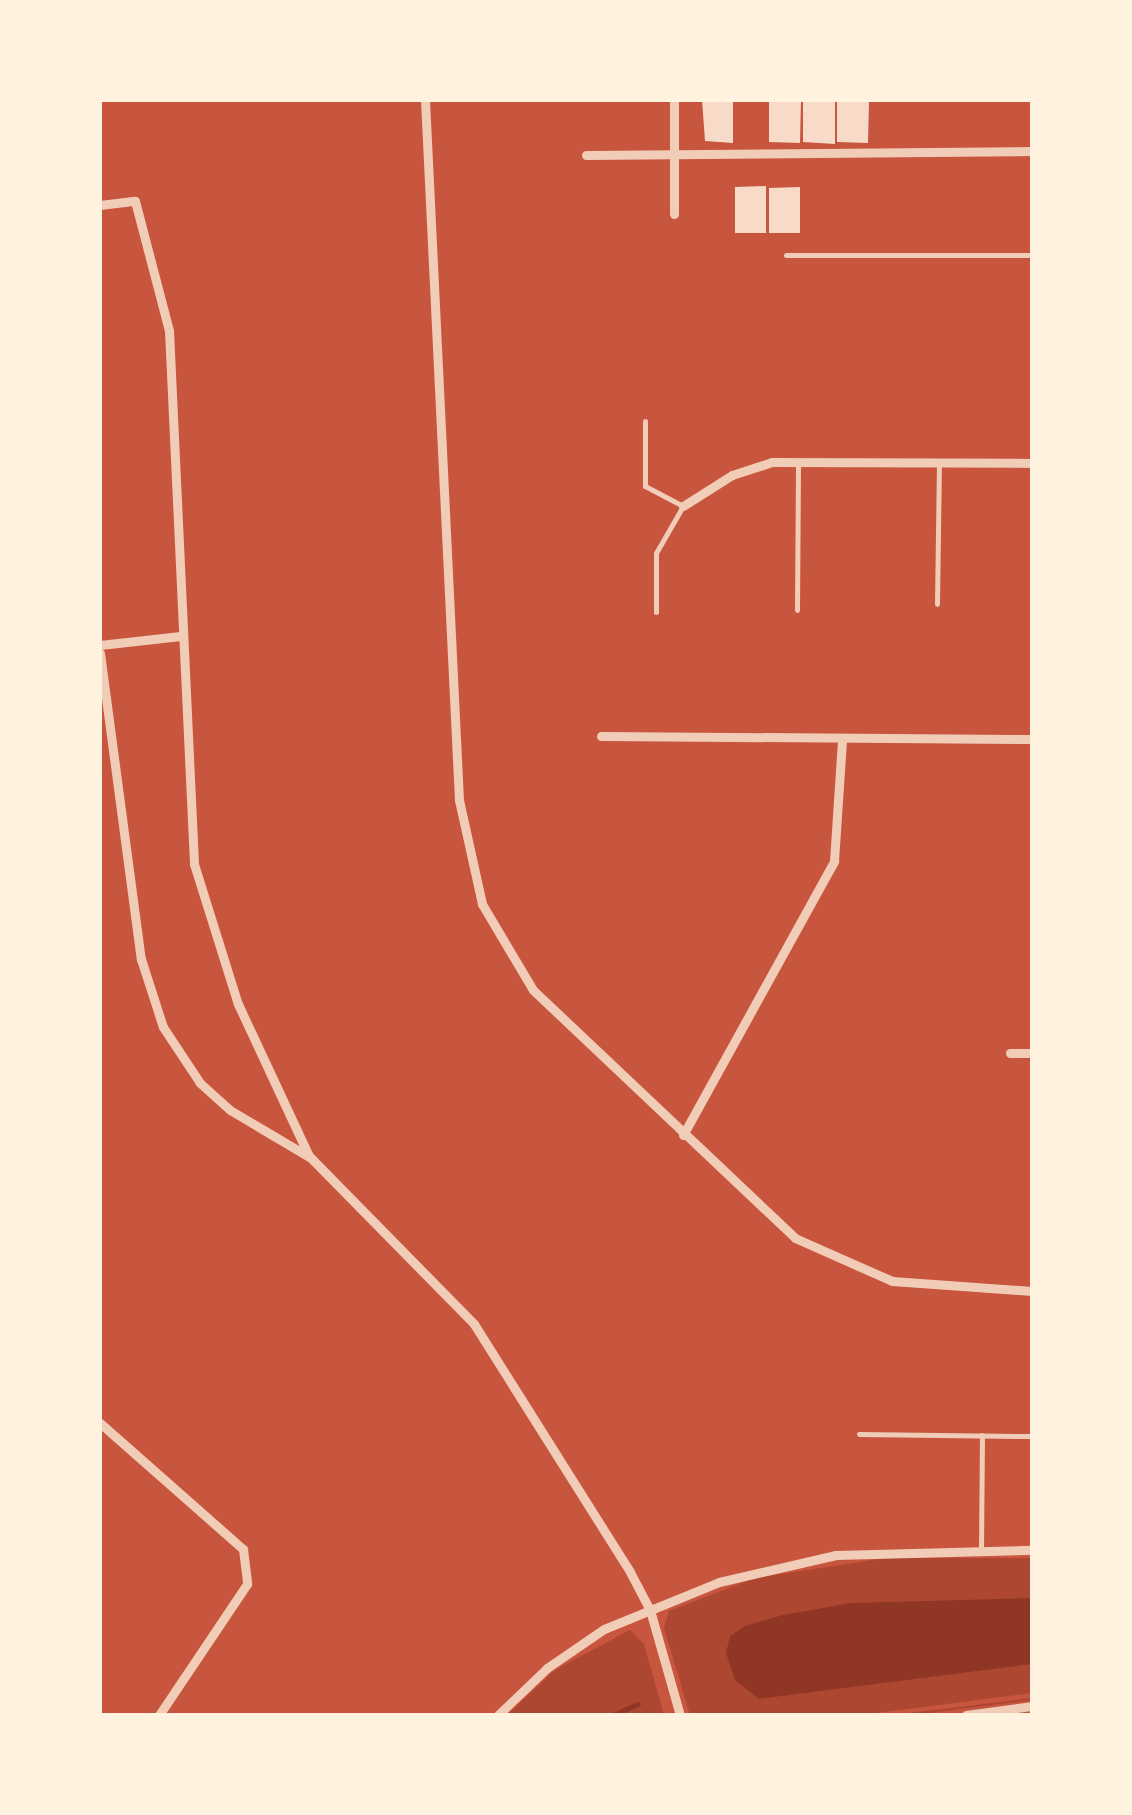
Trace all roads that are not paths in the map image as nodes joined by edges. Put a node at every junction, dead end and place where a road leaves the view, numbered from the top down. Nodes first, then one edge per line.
1 (425, 100) edge
2 (674, 100) edge
3 (1032, 151) edge
4 (674, 154) junction
5 (586, 155) dead end
6 (100, 206) edge
7 (674, 214) dead end
8 (786, 255) dead end
9 (1032, 255) edge
10 (645, 421) dead end
11 (798, 462) junction
12 (939, 462) junction
13 (1032, 463) edge
14 (683, 506) junction
15 (937, 604) dead end
16 (797, 610) dead end
17 (656, 612) dead end
18 (180, 636) junction
19 (100, 645) edge
20 (100, 652) edge
21 (601, 736) dead end
22 (842, 740) junction
23 (1032, 740) edge
24 (1010, 1053) dead end
25 (1032, 1054) edge
26 (683, 1135) junction
27 (311, 1158) junction
28 (1032, 1291) edge
29 (100, 1424) edge
30 (859, 1434) dead end
31 (982, 1435) junction
32 (1032, 1436) edge
33 (982, 1550) junction
34 (1032, 1550) edge
35 (650, 1610) junction
36 (1032, 1706) edge
37 (159, 1715) edge
38 (498, 1715) edge
39 (680, 1715) edge
40 (966, 1715) edge

1 - 26 street
2 - 4 street
3 - 4 street
4 - 5 street
4 - 7 street
6 - 18 street
8 - 9 lane
10 - 14 lane
11 - 12 street
11 - 14 street
11 - 16 lane
12 - 13 street
12 - 15 lane
14 - 17 lane
18 - 19 street
18 - 27 street
20 - 27 street
21 - 22 street
22 - 23 street
22 - 26 street
24 - 25 street
26 - 28 street
27 - 35 street
29 - 37 street
30 - 31 lane
31 - 32 lane
31 - 33 lane
33 - 34 street
33 - 35 street
35 - 38 street
35 - 39 street
36 - 40 street

